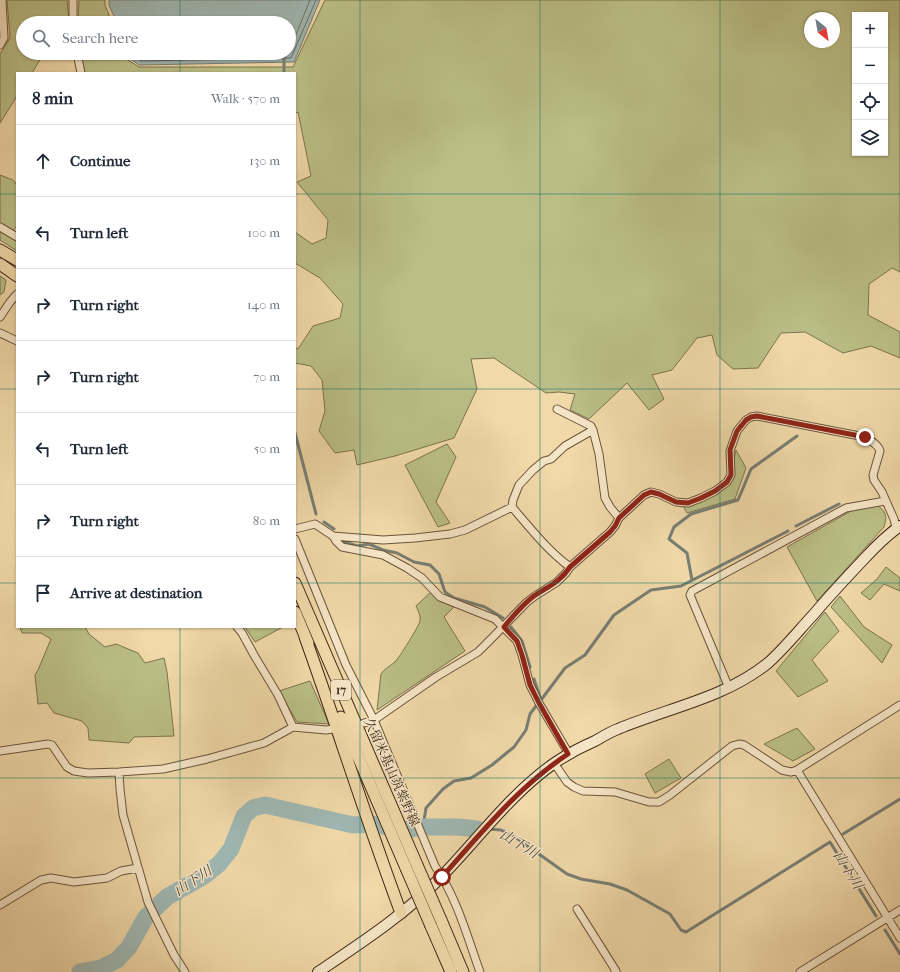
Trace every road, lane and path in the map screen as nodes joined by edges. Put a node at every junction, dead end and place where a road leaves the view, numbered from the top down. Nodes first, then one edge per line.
1 (2, 0) edge
2 (72, 0) edge
3 (73, 16) edge
4 (0, 45) edge
5 (79, 60) edge
6 (82, 72) edge
7 (0, 227) edge
8 (16, 236) edge
9 (0, 250) edge
10 (16, 259) edge
11 (0, 264) edge
12 (16, 275) edge
13 (16, 295) edge
14 (0, 317) edge
15 (0, 333) edge
16 (16, 341) edge
17 (557, 409) dead end
18 (594, 430) junction
19 (885, 501) junction
20 (512, 507) junction
21 (619, 518) junction
22 (898, 527) edge
23 (296, 529) edge
24 (333, 536) junction
25 (296, 541) edge
26 (570, 567) junction
27 (296, 585) edge
28 (296, 614) edge
29 (504, 627) junction
30 (238, 628) edge
31 (305, 637) junction
32 (729, 688) junction
33 (900, 705) edge
34 (374, 720) junction
35 (364, 723) dead end
36 (293, 727) junction
37 (333, 729) dead end
38 (0, 751) edge
39 (568, 754) junction
40 (554, 764) junction
41 (797, 770) junction
42 (119, 772) junction
43 (138, 868) junction
44 (442, 877) junction
45 (0, 906) edge
46 (578, 909) dead end
47 (900, 910) edge
48 (401, 913) junction
49 (887, 918) junction
50 (900, 938) edge
51 (185, 972) edge
52 (318, 972) edge
53 (451, 972) edge
54 (463, 972) edge
55 (480, 972) edge
56 (614, 972) edge
57 (800, 972) edge

1 - 4 street
2 - 3 street
5 - 6 street
7 - 8 street
9 - 10 main road
11 - 12 main road
13 - 14 street
15 - 16 street
17 - 18 street
18 - 20 street
18 - 21 street
19 - 21 street
19 - 22 street
19 - 32 street
20 - 24 street
20 - 26 street
21 - 26 street
22 - 32 street
23 - 24 street
24 - 29 street
25 - 34 street
26 - 29 street
27 - 54 main road, 久留米基山筑紫野線 / 17, bridge
28 - 31 main road, 17
29 - 34 street
29 - 39 street
30 - 36 street
31 - 48 main road
31 - 53 main road, 17, bridge
32 - 39 street
33 - 41 street
34 - 35 street
34 - 44 street
36 - 37 street
36 - 42 street
38 - 42 street
39 - 40 street
40 - 41 street
40 - 44 street
41 - 49 street
42 - 43 street
43 - 45 street
43 - 51 street
44 - 48 street
44 - 55 street
46 - 56 street
47 - 49 street
48 - 52 street
49 - 50 street
49 - 57 street

